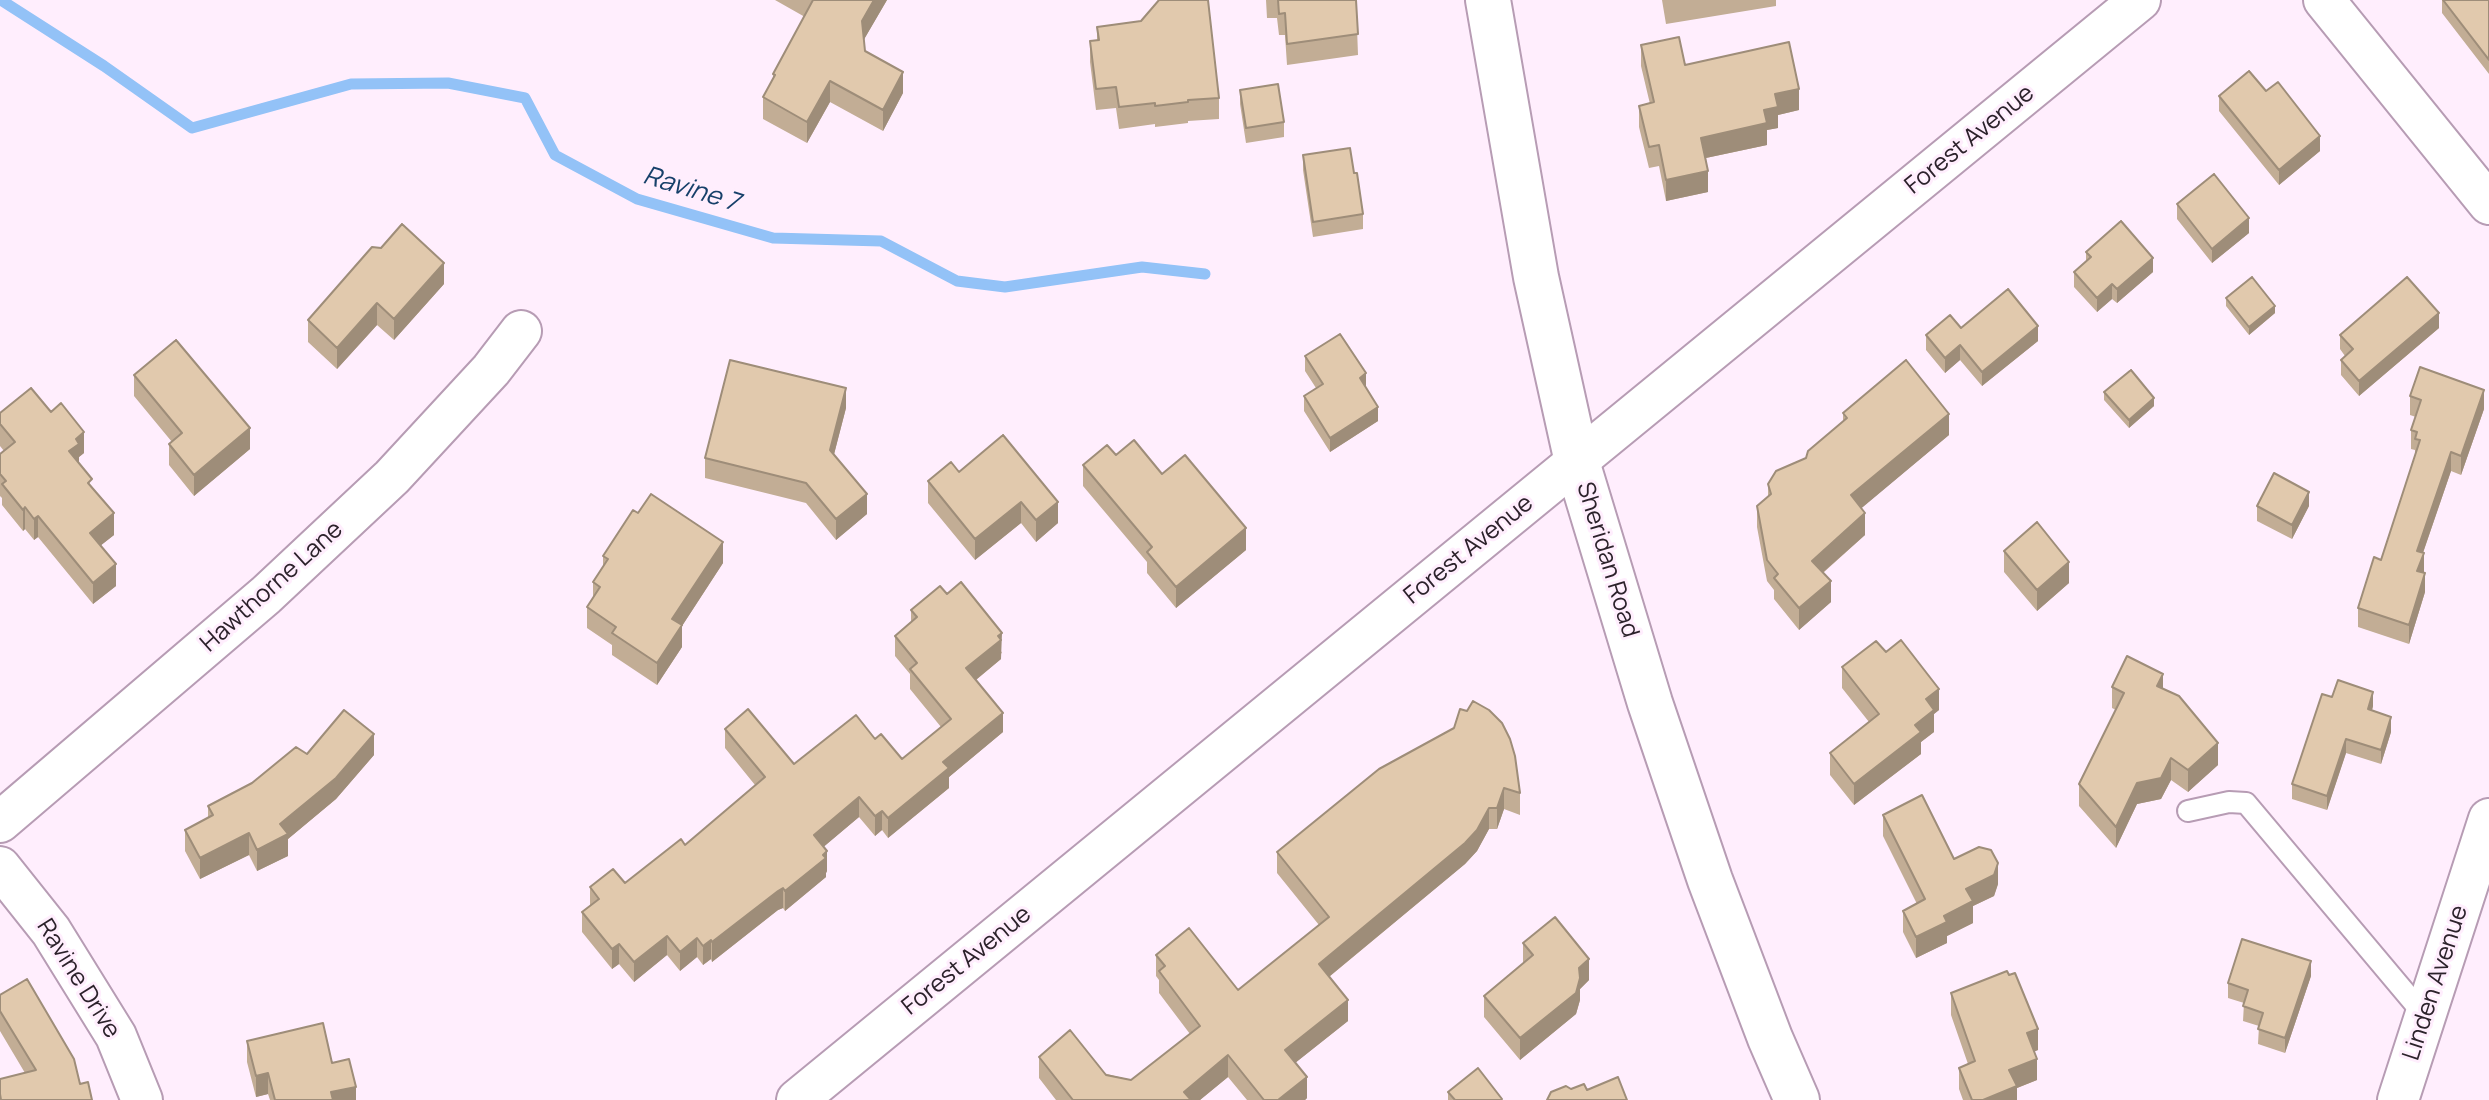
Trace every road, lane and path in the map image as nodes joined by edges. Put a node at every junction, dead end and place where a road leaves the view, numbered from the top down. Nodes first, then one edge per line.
1 (1488, 0) edge
2 (2140, 0) edge
3 (2324, 0) edge
4 (2489, 204) edge
5 (521, 331) dead end
6 (1577, 462) junction
7 (2188, 811) dead end
8 (2489, 819) edge
9 (0, 822) edge
10 (0, 867) edge
11 (2425, 1016) junction
12 (142, 1100) edge
13 (797, 1100) edge
14 (1797, 1100) edge
15 (2398, 1100) edge

1 - 6 street, Sheridan Road
2 - 6 street, Forest Avenue
3 - 4 street
5 - 9 street, Hawthorne Lane
6 - 13 street, Forest Avenue
6 - 14 street, Sheridan Road
7 - 11 lane
8 - 11 street, Linden Avenue
10 - 12 street, Ravine Drive
11 - 15 street, Linden Avenue

